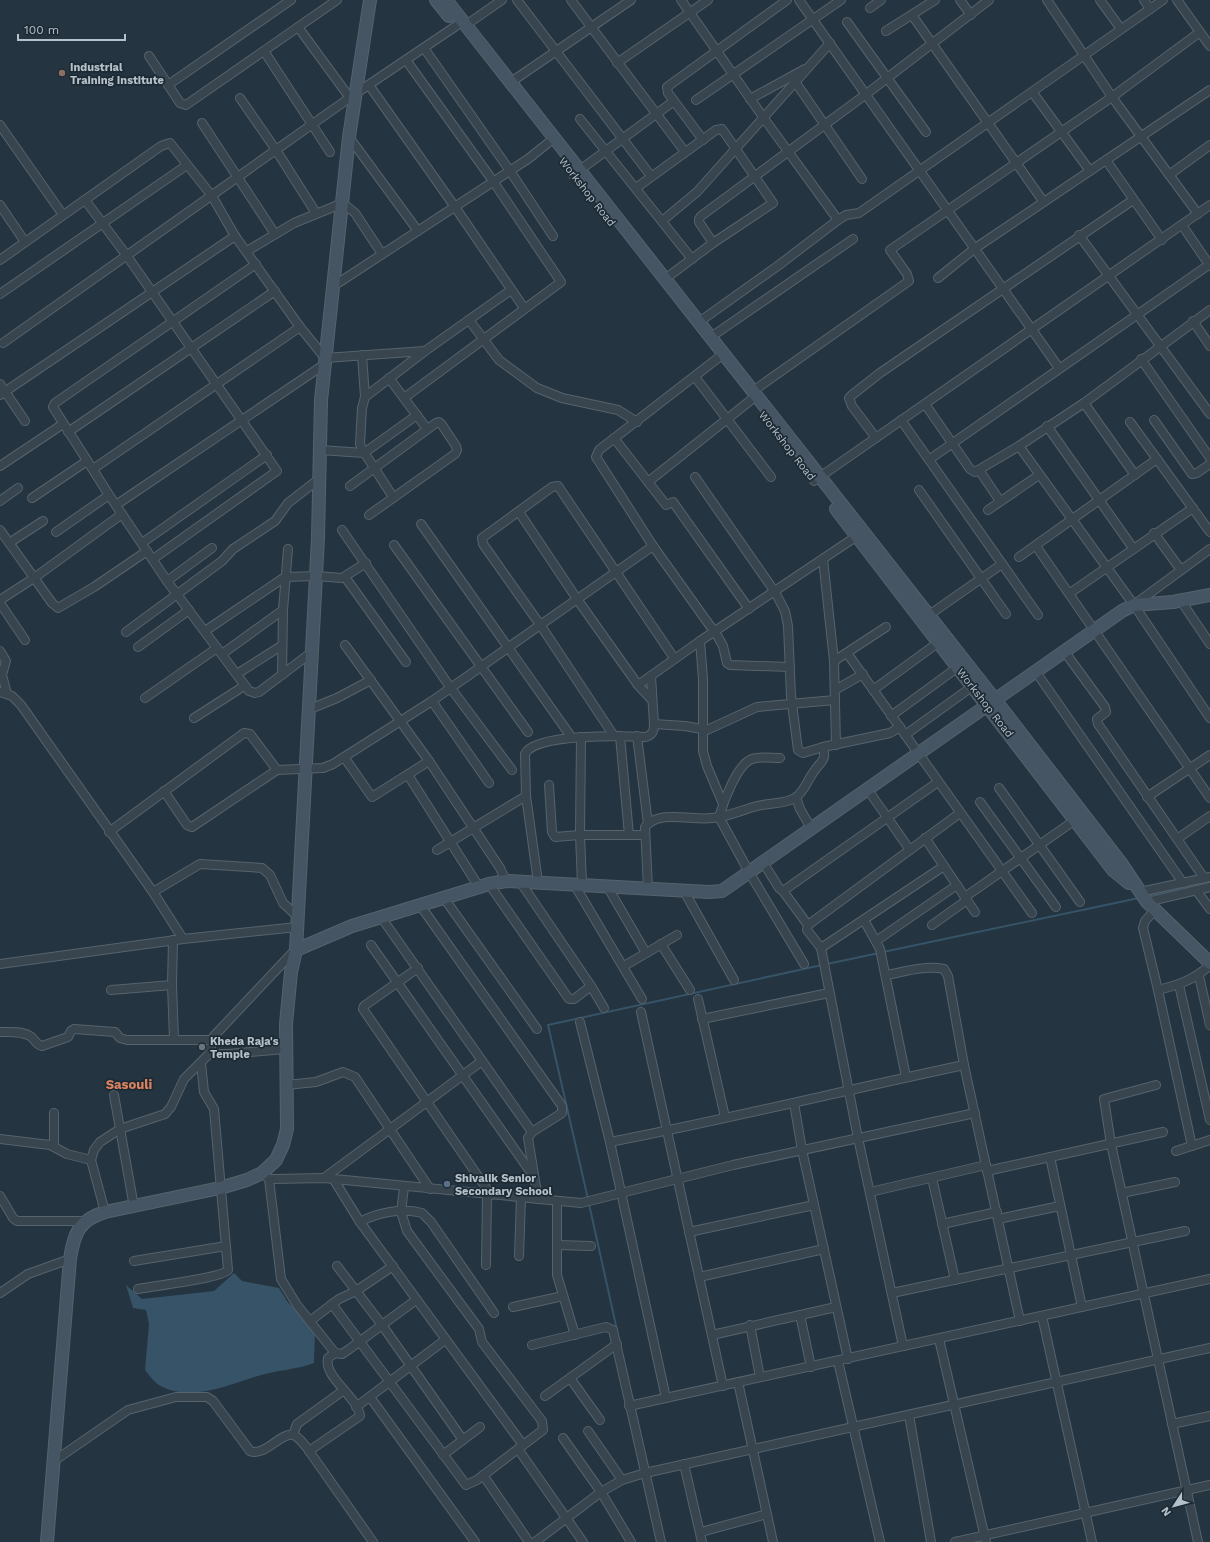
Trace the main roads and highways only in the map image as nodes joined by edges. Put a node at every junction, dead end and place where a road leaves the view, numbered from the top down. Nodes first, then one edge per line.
1 (370, 0) edge
2 (436, 0) edge
3 (446, 0) edge
4 (461, 26) junction
5 (576, 172) junction
6 (752, 395) junction
7 (861, 534) junction
8 (1210, 596) edge
9 (992, 704) junction
10 (1144, 898) junction
11 (296, 950) junction
12 (1210, 963) edge
13 (47, 1542) edge

1 - 11 main road
2 - 4 main road, Workshop Road
3 - 4 main road, Workshop Road
4 - 5 main road, Workshop Road
4 - 5 main road, Workshop Road
5 - 6 main road, Workshop Road
5 - 6 main road, Workshop Road
6 - 7 main road, Workshop Road
7 - 9 main road, Workshop Road
7 - 9 main road, Workshop Road
8 - 9 main road
9 - 10 main road, Workshop Road
9 - 10 main road, Workshop Road
9 - 11 main road
10 - 12 main road, Workshop Road
11 - 13 main road

